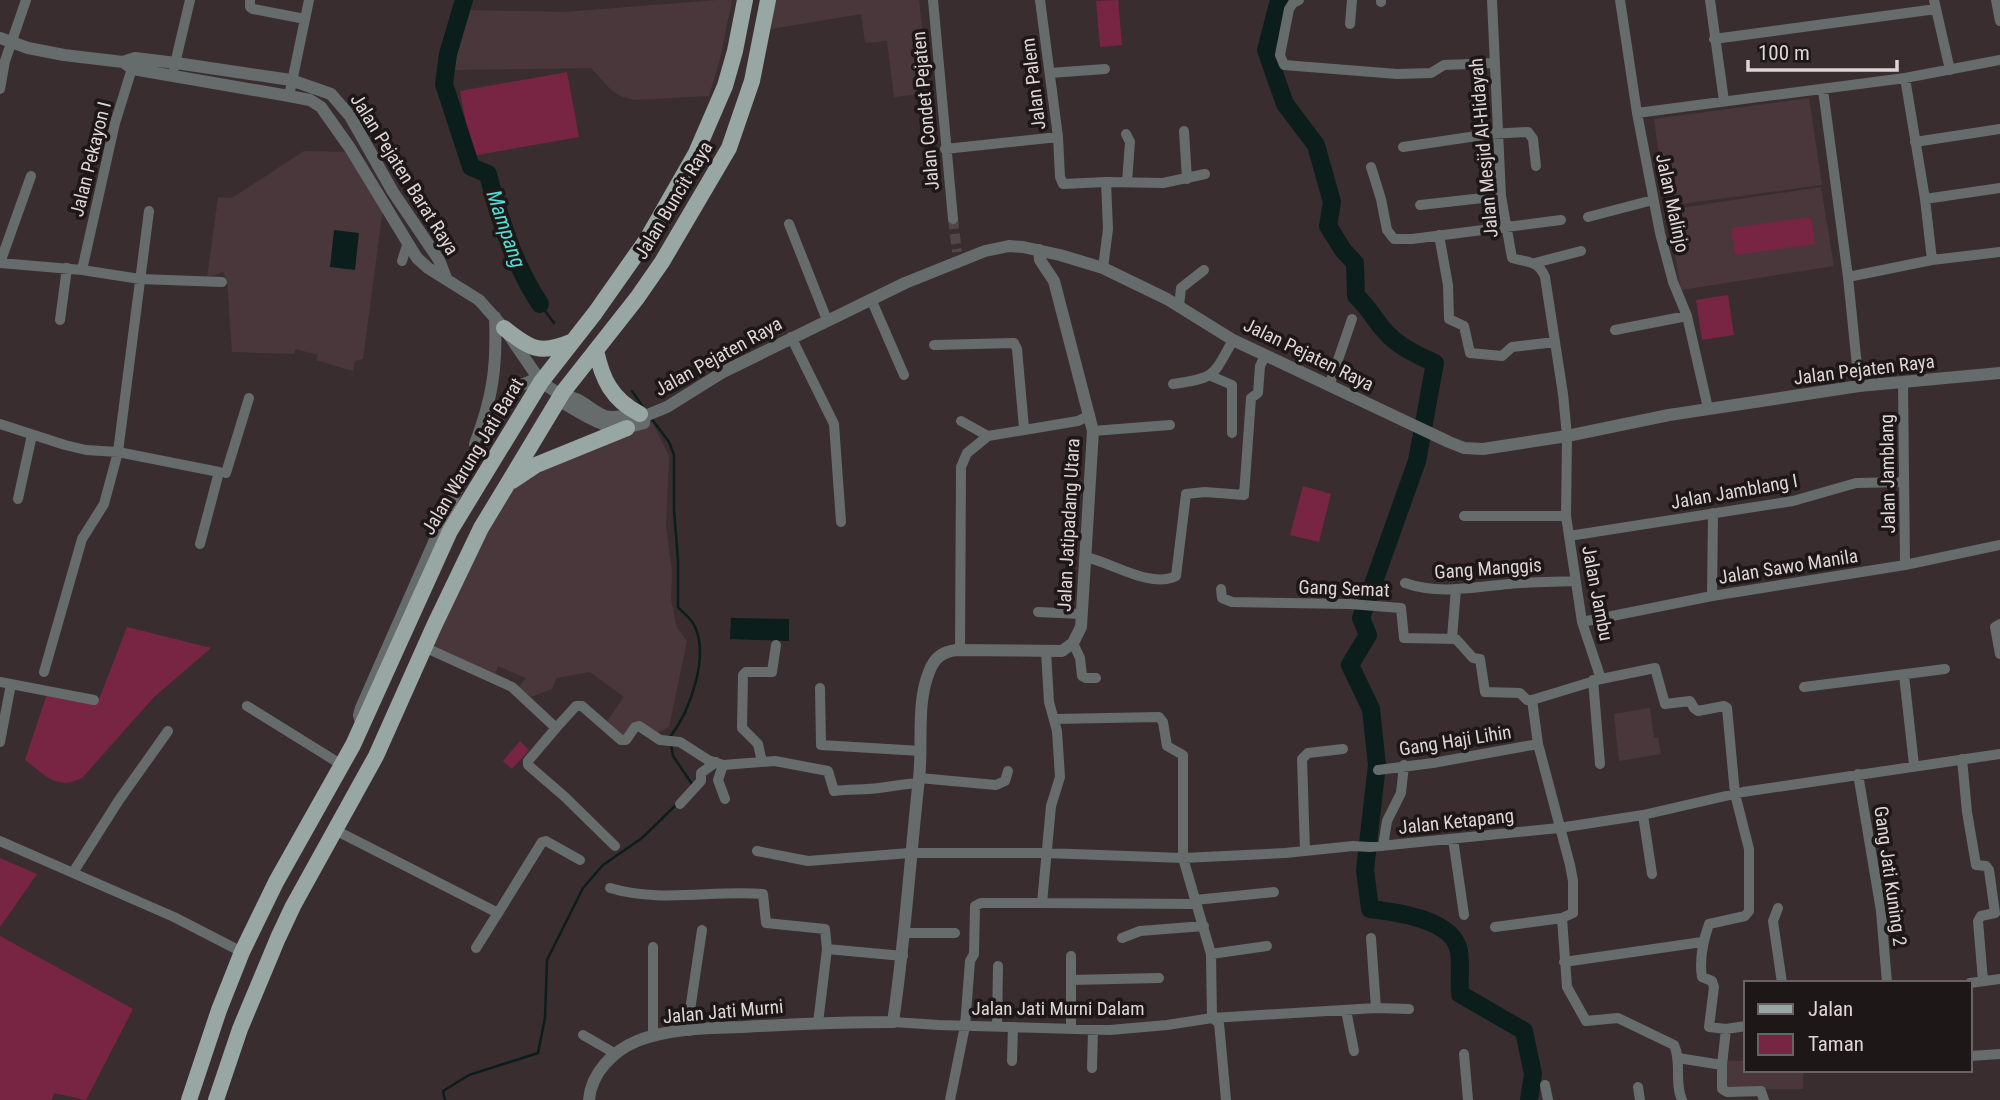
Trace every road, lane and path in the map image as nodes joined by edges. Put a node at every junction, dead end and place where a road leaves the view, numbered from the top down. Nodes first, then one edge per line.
1 (26, 0) edge
2 (190, 0) edge
3 (250, 0) edge
4 (309, 0) edge
5 (745, 0) edge
6 (768, 0) edge
7 (933, 0) edge
8 (1040, 0) edge
9 (1299, 0) edge
10 (1352, 0) edge
11 (1492, 0) edge
12 (1620, 0) edge
13 (1710, 0) edge
14 (1996, 0) edge
15 (1935, 5) edge
16 (305, 19) junction
17 (2000, 21) edge
18 (1350, 24) dead end
19 (1714, 39) junction
20 (5, 41) edge
21 (2000, 60) edge
22 (130, 63) junction
23 (176, 63) junction
24 (1494, 63) junction
25 (1105, 69) dead end
26 (1950, 70) junction
27 (1050, 73) junction
28 (172, 76) junction
29 (1905, 78) junction
30 (291, 80) junction
31 (0, 89) edge
32 (1823, 90) junction
33 (289, 96) junction
34 (1724, 101) junction
35 (1637, 113) junction
36 (2000, 129) edge
37 (1184, 131) dead end
38 (1497, 133) junction
39 (1126, 134) dead end
40 (1058, 137) junction
41 (1916, 142) junction
42 (1403, 147) dead end
43 (945, 149) junction
44 (1536, 166) dead end
45 (1371, 167) dead end
46 (1205, 174) dead end
47 (31, 176) dead end
48 (1187, 179) junction
49 (1106, 181) junction
50 (1127, 182) junction
51 (2000, 188) edge
52 (1501, 196) junction
53 (1925, 199) junction
54 (1654, 200) junction
55 (1420, 205) dead end
56 (149, 211) dead end
57 (1588, 217) dead end
58 (953, 219) tunnel mouth
59 (1561, 219) dead end
60 (789, 225) dead end
61 (1506, 227) junction
62 (1439, 235) junction
63 (408, 242) junction
64 (1039, 250) junction
65 (1581, 251) dead end
66 (2000, 252) edge
67 (1060, 255) junction
68 (1932, 260) junction
69 (402, 261) dead end
70 (0, 263) edge
71 (1535, 263) junction
72 (67, 268) junction
73 (1103, 268) junction
74 (82, 270) junction
75 (1204, 270) dead end
76 (1848, 276) junction
77 (446, 278) junction
78 (140, 279) junction
79 (1054, 281) junction
80 (222, 282) dead end
81 (872, 299) junction
82 (1179, 306) junction
83 (1687, 316) junction
84 (1352, 319) dead end
85 (61, 320) dead end
86 (827, 320) junction
87 (500, 322) junction
88 (1615, 330) dead end
89 (577, 335) junction
90 (791, 337) junction
91 (1233, 340) junction
92 (1555, 342) junction
93 (934, 345) dead end
94 (599, 346) junction
95 (1265, 356) junction
96 (2000, 373) edge
97 (904, 375) dead end
98 (1211, 376) junction
99 (541, 382) junction
100 (1903, 382) junction
101 (1173, 384) dead end
102 (1329, 386) junction
103 (1859, 386) junction
104 (562, 397) junction
105 (249, 398) dead end
106 (1708, 408) junction
107 (642, 415) junction
108 (1090, 415) junction
109 (961, 421) dead end
110 (0, 424) edge
111 (1170, 425) dead end
112 (627, 428) junction
113 (1024, 428) junction
114 (1093, 430) junction
115 (1232, 433) dead end
116 (32, 435) junction
117 (988, 436) junction
118 (1567, 436) junction
119 (118, 452) junction
120 (467, 467) junction
121 (226, 474) junction
122 (1903, 482) junction
123 (509, 483) junction
124 (18, 499) dead end
125 (1713, 513) junction
126 (1464, 516) dead end
127 (1566, 516) junction
128 (841, 522) dead end
129 (1569, 536) junction
130 (200, 544) dead end
131 (2000, 545) edge
132 (1085, 557) junction
133 (1905, 565) junction
134 (1575, 581) junction
135 (1405, 583) dead end
136 (1221, 589) dead end
137 (1456, 589) junction
138 (1712, 596) junction
139 (1038, 611) dead end
140 (1081, 614) junction
141 (1582, 621) junction
142 (2000, 624) edge
143 (1452, 638) junction
144 (1073, 643) junction
145 (776, 645) dead end
146 (424, 647) junction
147 (960, 650) junction
148 (1046, 652) junction
149 (2000, 654) edge
150 (1945, 669) dead end
151 (44, 672) dead end
152 (1904, 675) junction
153 (1096, 678) dead end
154 (1597, 680) junction
155 (0, 682) edge
156 (11, 684) junction
157 (1804, 687) dead end
158 (820, 688) dead end
159 (94, 700) dead end
160 (1532, 700) junction
161 (247, 706) dead end
162 (1055, 719) junction
163 (362, 726) junction
164 (556, 728) junction
165 (168, 731) dead end
166 (0, 741) edge
167 (1538, 744) junction
168 (1343, 749) dead end
169 (921, 751) junction
170 (2000, 754) edge
171 (1962, 759) junction
172 (762, 762) junction
173 (719, 763) junction
174 (1600, 764) dead end
175 (342, 765) junction
176 (1404, 765) junction
177 (1913, 765) junction
178 (1378, 770) dead end
179 (1008, 771) dead end
180 (1858, 774) junction
181 (919, 781) junction
182 (1735, 794) junction
183 (725, 799) dead end
184 (680, 804) dead end
185 (1643, 815) junction
186 (1559, 828) junction
187 (335, 830) junction
188 (1453, 839) junction
189 (0, 841) edge
190 (615, 846) dead end
191 (1382, 846) junction
192 (757, 851) dead end
193 (1305, 851) junction
194 (911, 853) junction
195 (1045, 853) junction
196 (1183, 858) junction
197 (580, 860) dead end
198 (74, 871) junction
199 (1652, 874) dead end
200 (610, 888) dead end
201 (1274, 892) dead end
202 (1195, 902) junction
203 (1042, 903) junction
204 (1777, 908) dead end
205 (1998, 912) edge
206 (498, 913) junction
207 (1464, 915) dead end
208 (1562, 918) junction
209 (1204, 926) junction
210 (1495, 927) dead end
211 (702, 930) dead end
212 (904, 933) junction
213 (955, 933) dead end
214 (1371, 937) dead end
215 (1122, 938) dead end
216 (1702, 942) junction
217 (1266, 946) dead end
218 (653, 947) dead end
219 (476, 948) dead end
220 (827, 949) junction
221 (242, 952) junction
222 (1211, 954) junction
223 (903, 956) junction
224 (1071, 956) dead end
225 (1564, 962) junction
226 (998, 965) dead end
227 (1159, 978) dead end
228 (2000, 979) edge
229 (1071, 980) junction
230 (1782, 981) edge
231 (1887, 981) edge
232 (1983, 981) junction
233 (1972, 984) edge
234 (1376, 1008) junction
235 (1409, 1009) dead end
236 (1346, 1010) junction
237 (1212, 1018) junction
238 (893, 1022) junction
239 (818, 1023) junction
240 (965, 1026) junction
241 (1744, 1026) edge
242 (997, 1027) junction
243 (1013, 1027) junction
244 (1726, 1028) junction
245 (1071, 1029) junction
246 (1093, 1030) junction
247 (690, 1031) junction
248 (583, 1035) dead end
249 (653, 1036) junction
250 (1354, 1051) dead end
251 (616, 1054) junction
252 (1464, 1054) dead end
253 (2000, 1054) edge
254 (1972, 1056) edge
255 (1678, 1058) junction
256 (1012, 1061) dead end
257 (1722, 1065) junction
258 (1092, 1068) dead end
259 (1545, 1084) dead end
260 (1638, 1087) dead end
261 (189, 1100) edge
262 (216, 1100) edge
263 (589, 1100) edge
264 (950, 1100) edge
265 (1226, 1100) edge
266 (1468, 1100) edge
267 (1548, 1100) edge
268 (1640, 1100) edge
269 (1682, 1100) edge
270 (1764, 1100) edge

1 - 20 street
2 - 23 street
3 - 16 street
4 - 16 street
5 - 89 main road, Jalan Buncit Raya
6 - 94 main road, Jalan Buncit Raya
7 - 43 street, Jalan Condet Pejaten
8 - 27 street, Jalan Palem
9 - 24 street
10 - 18 street
11 - 24 street, Jalan Mesjid Al-Hidayah
12 - 35 street, Jalan Malinjo
13 - 19 street
14 - 17 street
15 - 19 street
15 - 26 street
16 - 30 street
19 - 34 street
20 - 22 street, Jalan Pejaten Barat Raya
20 - 31 street
21 - 26 street
22 - 23 street, Jalan Pejaten Barat Raya
22 - 28 street, Jalan Pejaten Barat Raya
22 - 74 street, Jalan Pekayon I
23 - 28 street
23 - 30 street, Jalan Pejaten Barat Raya
24 - 38 street, Jalan Mesjid Al-Hidayah
25 - 27 street
26 - 29 street
27 - 40 street, Jalan Palem
28 - 33 street, Jalan Pejaten Barat Raya
29 - 32 street
29 - 41 street
30 - 33 street
30 - 77 street, Jalan Pejaten Barat Raya
32 - 34 street
32 - 76 street
33 - 63 street, Jalan Pejaten Barat Raya
34 - 35 street
35 - 54 street, Jalan Malinjo
36 - 41 street
37 - 48 street
38 - 42 street
38 - 44 street
38 - 52 street, Jalan Mesjid Al-Hidayah
39 - 50 street
40 - 43 street, Jalan Palem
40 - 49 street
41 - 53 street
43 - 58 street, Jalan Condet Pejaten
45 - 62 street
46 - 48 street
47 - 70 street
48 - 50 street
49 - 50 street
49 - 73 street
51 - 53 street
52 - 55 street
52 - 61 street, Jalan Mesjid Al-Hidayah
53 - 68 street
54 - 57 street
54 - 83 street, Jalan Malinjo
56 - 78 street
59 - 61 street
60 - 86 street
61 - 62 street
61 - 71 street, Jalan Mesjid Al-Hidayah
62 - 92 street
63 - 69 street
63 - 77 street, Jalan Pejaten Barat Raya
64 - 67 street, Jalan Pejaten Raya
64 - 79 street, Jalan Jatipadang Utara
64 - 81 street, Jalan Pejaten Raya
65 - 71 street
66 - 68 street
67 - 73 street, Jalan Pejaten Raya
67 - 79 street, Jalan Jatipadang Utara
68 - 76 street
70 - 72 street
71 - 92 street
72 - 74 street
72 - 85 street
73 - 82 street, Jalan Pejaten Raya
74 - 78 street
75 - 82 street
76 - 103 street
77 - 87 street, Jalan Pejaten Barat Raya
78 - 80 street
78 - 119 street
79 - 108 street, Jalan Jatipadang Utara
81 - 86 street, Jalan Pejaten Raya
81 - 97 street
82 - 91 street, Jalan Pejaten Raya
83 - 88 street
83 - 106 street, Jalan Malinjo
84 - 102 street
86 - 90 street, Jalan Pejaten Raya
87 - 89 main road
87 - 99 street, Jalan Pejaten Barat Raya
87 - 120 street
89 - 99 main road, Jalan Buncit Raya
90 - 107 street, Jalan Pejaten Raya
90 - 128 street
91 - 95 street, Jalan Pejaten Raya
91 - 98 street
92 - 118 street
93 - 113 street
94 - 104 main road, Jalan Buncit Raya
94 - 107 main road
95 - 102 street, Jalan Pejaten Raya
95 - 132 street
96 - 100 street, Jalan Pejaten Raya
98 - 101 street
98 - 115 street
99 - 104 street, Jalan Pejaten Barat Raya
99 - 120 street, Jalan Warung Jati Barat
99 - 163 main road, Jalan Warung Jati Barat
100 - 103 street, Jalan Pejaten Raya
100 - 122 street, Jalan Jamblang
102 - 118 street, Jalan Pejaten Raya
103 - 106 street, Jalan Pejaten Raya
104 - 107 street, Jalan Pejaten Raya
104 - 112 street
104 - 123 main road
105 - 121 street
106 - 118 street, Jalan Pejaten Raya
107 - 112 street, Jalan Pejaten Raya
108 - 113 street
108 - 114 street, Jalan Jatipadang Utara
109 - 117 street
110 - 116 street
111 - 114 street
112 - 123 main road
113 - 117 street
114 - 132 street, Jalan Jatipadang Utara
116 - 119 street
116 - 124 street
117 - 147 street
118 - 127 street, Jalan Jambu
119 - 121 street
119 - 151 street
120 - 163 street, Jalan Warung Jati Barat
121 - 130 street
122 - 125 street, Jalan Jamblang I
122 - 133 street, Jalan Jamblang
123 - 146 main road
125 - 129 street, Jalan Jamblang I
125 - 138 street
126 - 127 street
127 - 129 street, Jalan Jambu
129 - 134 street, Jalan Jambu
131 - 133 street, Jalan Sawo Manila
132 - 140 street, Jalan Jatipadang Utara
133 - 138 street, Jalan Sawo Manila
134 - 137 street, Gang Manggis
134 - 141 street, Jalan Jambu
135 - 137 street, Gang Manggis
136 - 143 street, Gang Semat
137 - 143 street
138 - 141 street, Jalan Sawo Manila
139 - 140 street
140 - 144 street, Jalan Jatipadang Utara
141 - 154 street, Jalan Jambu
142 - 149 street
143 - 160 street
144 - 148 street
144 - 153 street
145 - 172 street
146 - 164 street
146 - 187 main road
147 - 148 street
147 - 169 street
148 - 162 street
150 - 152 street
152 - 157 street
152 - 177 street
154 - 160 street
154 - 174 street, Jalan Jambu
154 - 182 street
155 - 156 street
156 - 159 street
156 - 166 street
158 - 169 street
160 - 167 street
161 - 175 street
162 - 195 street
162 - 196 street
163 - 175 main road, Jalan Warung Jati Barat
164 - 173 street
164 - 190 street
165 - 198 street
167 - 176 street, Gang Haji Lihin
167 - 186 street
168 - 193 street
169 - 181 street
170 - 171 street, Jalan Ketapang
171 - 177 street, Jalan Ketapang
171 - 205 street
172 - 173 street
172 - 181 street
173 - 183 street
173 - 184 street
175 - 221 main road, Jalan Warung Jati Barat
176 - 178 street, Gang Haji Lihin
176 - 191 street
177 - 180 street, Jalan Ketapang
179 - 181 street
180 - 182 street, Jalan Ketapang
180 - 231 street, Gang Jati Kuning 2
181 - 194 street
182 - 185 street, Jalan Ketapang
182 - 216 street
185 - 186 street, Jalan Ketapang
185 - 199 street
186 - 188 street, Jalan Ketapang
186 - 208 street
187 - 206 street
187 - 262 main road
188 - 191 street, Jalan Ketapang
188 - 207 street
189 - 198 street
191 - 193 street, Jalan Ketapang
192 - 194 street, Jalan Ketapang
193 - 196 street, Jalan Ketapang
194 - 195 street, Jalan Ketapang
194 - 212 street
195 - 196 street, Jalan Ketapang
195 - 203 street
196 - 202 street
197 - 206 street
198 - 221 street
200 - 220 street
201 - 202 street
202 - 203 street
202 - 209 street
203 - 240 street
204 - 230 street
205 - 232 street
206 - 219 street
208 - 210 street
208 - 225 street
209 - 215 street
209 - 222 street
211 - 247 street
212 - 213 street
212 - 223 street
214 - 234 street
216 - 225 street
216 - 244 street
217 - 222 street
218 - 249 street
220 - 223 street
220 - 239 street
221 - 261 main road, Jalan Warung Jati Barat
222 - 237 street
223 - 238 street
224 - 229 street
225 - 255 street
226 - 242 street
227 - 229 street
228 - 232 street
229 - 245 street
232 - 233 street
234 - 235 street, Jalan Jati Murni Dalam
234 - 236 street, Jalan Jati Murni Dalam
236 - 237 street, Jalan Jati Murni Dalam
236 - 250 street
237 - 246 street, Jalan Jati Murni Dalam
237 - 265 street
238 - 239 street, Jalan Jati Murni
238 - 240 street, Jalan Jati Murni Dalam
239 - 247 street, Jalan Jati Murni
240 - 242 street, Jalan Jati Murni Dalam
240 - 264 street
241 - 244 street
242 - 243 street, Jalan Jati Murni Dalam
243 - 245 street, Jalan Jati Murni Dalam
243 - 256 street
244 - 257 street
245 - 246 street, Jalan Jati Murni Dalam
246 - 258 street
247 - 249 street, Jalan Jati Murni
248 - 251 street
249 - 251 street, Jalan Jati Murni
251 - 263 street, Jalan Jati Murni
252 - 266 street
253 - 254 street
255 - 257 street
255 - 269 street
257 - 270 street
259 - 267 street
260 - 268 street

